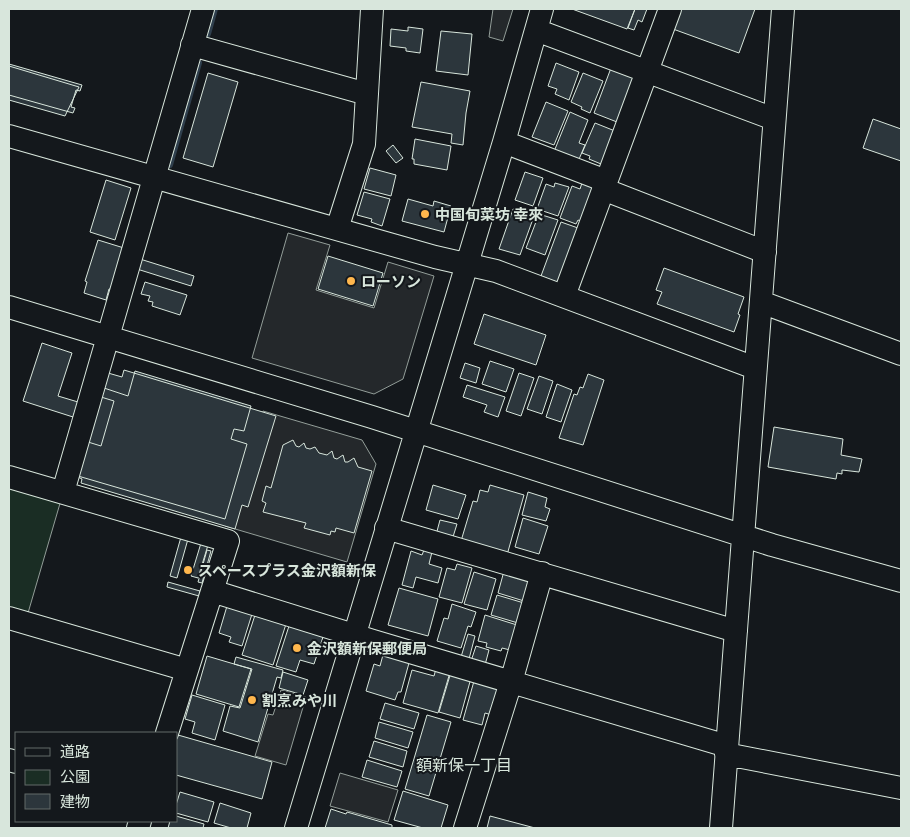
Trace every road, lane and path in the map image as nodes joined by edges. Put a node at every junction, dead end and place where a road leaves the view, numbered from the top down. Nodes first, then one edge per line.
1 (202, 9) edge
2 (372, 9) edge
3 (670, 9) edge
4 (783, 9) edge
5 (539, 19) edge
6 (192, 45) junction
7 (647, 71) junction
8 (367, 94) junction
9 (774, 119) junction
10 (9, 136) edge
11 (504, 142) junction
12 (154, 178) junction
13 (605, 185) junction
14 (337, 229) junction
15 (765, 252) junction
16 (466, 264) junction
17 (564, 296) junction
18 (760, 302) junction
19 (9, 307) edge
20 (108, 338) junction
21 (901, 354) edge
22 (756, 368) junction
23 (415, 431) junction
24 (9, 477) edge
25 (63, 492) junction
26 (386, 528) junction
27 (742, 535) junction
28 (542, 573) junction
29 (901, 580) edge
30 (212, 591) junction
31 (9, 618) edge
32 (736, 631) junction
33 (354, 635) junction
34 (187, 670) junction
35 (511, 682) junction
36 (167, 732) edge
37 (726, 750) junction
38 (901, 788) edge
39 (296, 828) edge
40 (465, 828) edge
41 (721, 828) edge

1 - 6 street
2 - 8 street
3 - 7 street
4 - 9 street
5 - 7 street
5 - 11 street
6 - 8 street
6 - 12 street
7 - 9 street
7 - 13 street
8 - 14 street
9 - 15 street
10 - 12 street
11 - 13 street
11 - 16 street
12 - 14 street
12 - 20 street
13 - 15 street
13 - 17 street
14 - 16 street
15 - 18 street
16 - 17 street
16 - 23 street
17 - 22 street
18 - 21 street
18 - 22 street
19 - 20 street
20 - 23 street
20 - 25 street
22 - 27 street
23 - 26 street
23 - 27 street
24 - 25 street
25 - 30 street
26 - 28 street
26 - 33 street
27 - 29 street
27 - 32 street
28 - 32 street
28 - 35 street
30 - 33 street
30 - 34 street
31 - 34 street
32 - 37 street
33 - 35 street
33 - 39 street
34 - 36 street
35 - 37 street
35 - 40 street
37 - 38 street
37 - 41 street

